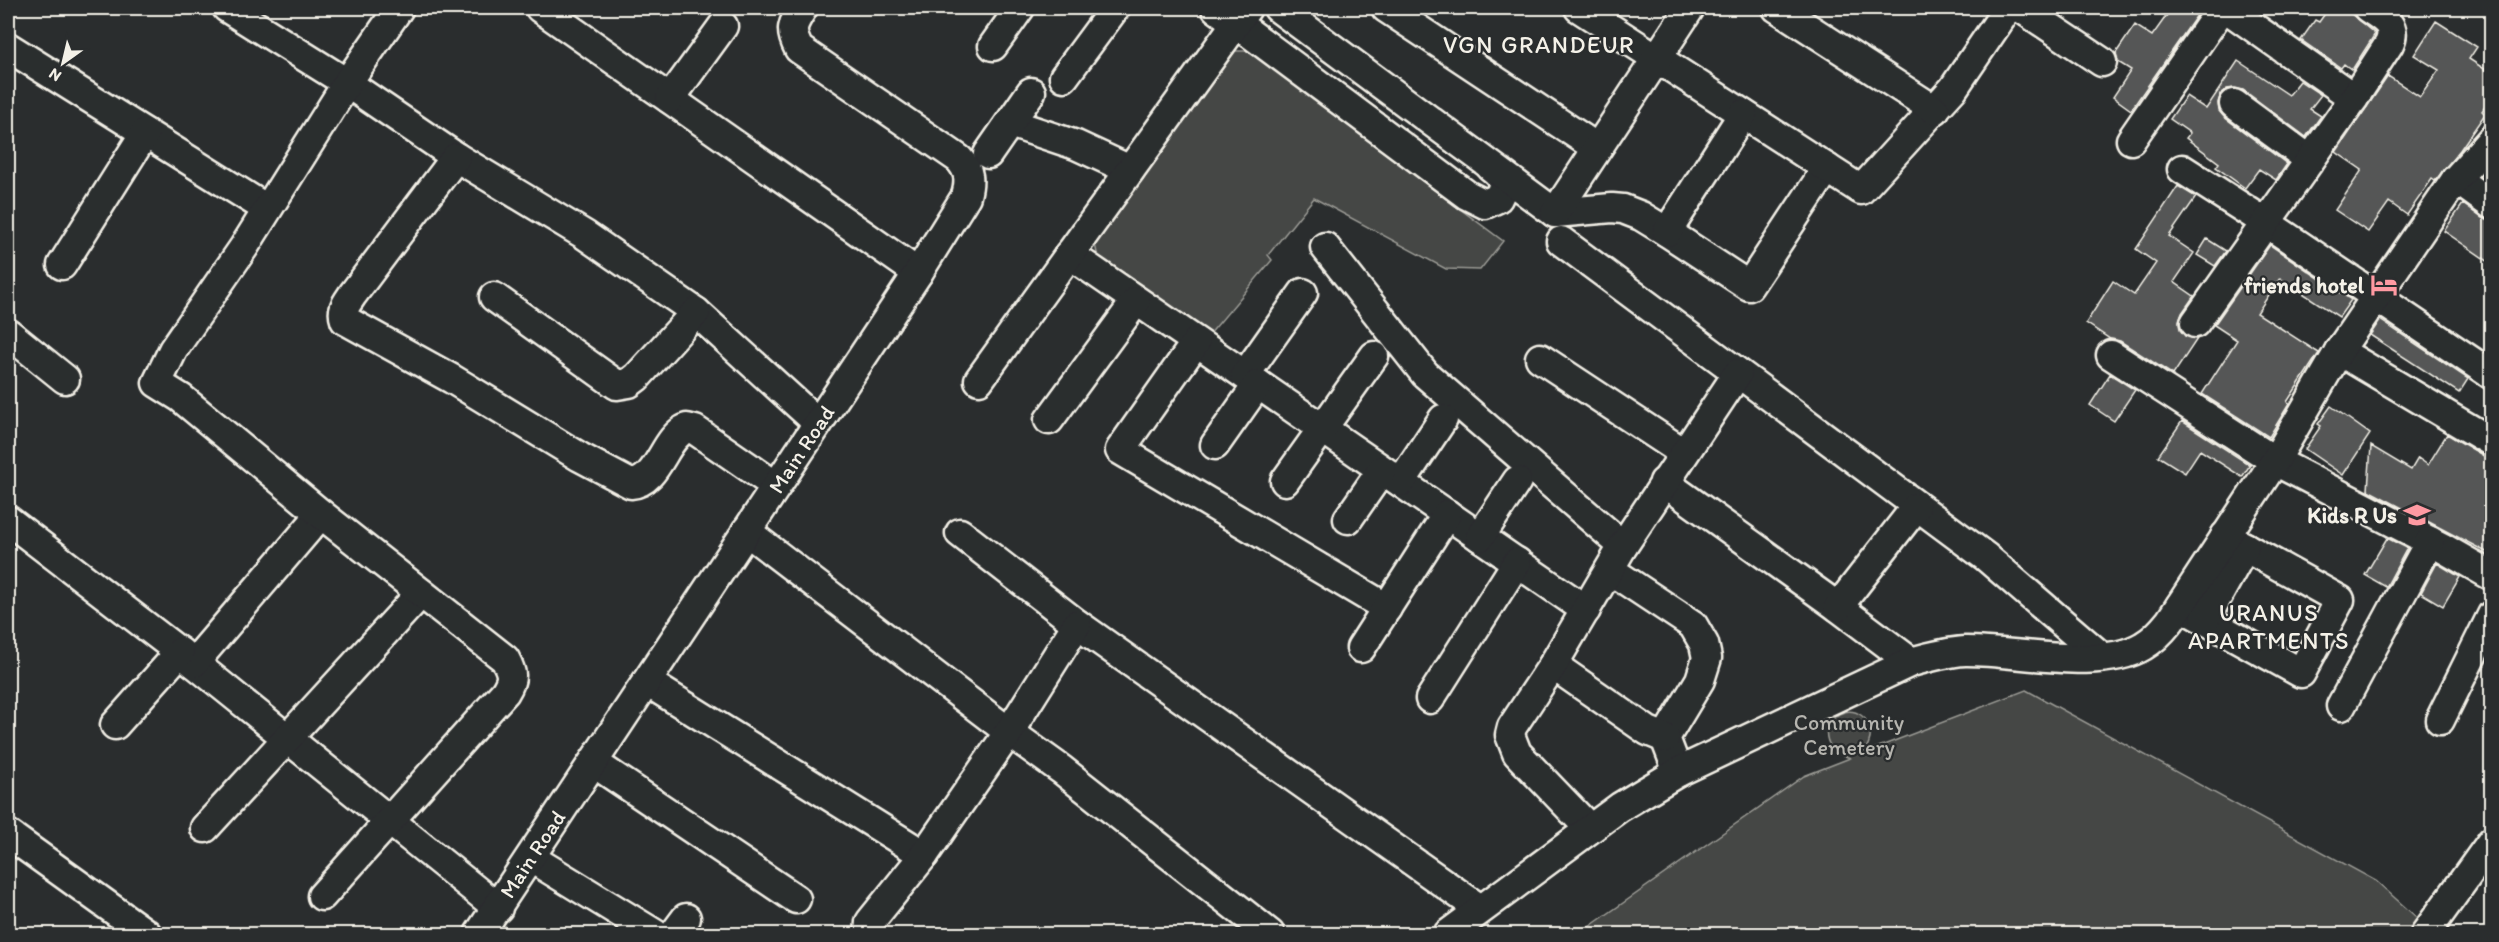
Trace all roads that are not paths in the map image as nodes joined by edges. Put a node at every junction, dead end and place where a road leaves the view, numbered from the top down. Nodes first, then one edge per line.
1 (227, 8) edge
2 (399, 8) edge
3 (802, 8) edge
4 (1020, 8) edge
5 (1115, 8) edge
6 (1278, 8) edge
7 (1386, 8) edge
8 (1579, 8) edge
9 (1690, 8) edge
10 (1777, 8) edge
11 (2008, 8) edge
12 (2021, 8) edge
13 (2224, 8) edge
14 (2368, 8) edge
15 (551, 10) edge
16 (1233, 13) edge
17 (723, 26) dead end
18 (993, 46) dead end
19 (8, 47) edge
20 (1656, 59) junction
21 (2102, 62) dead end
22 (1064, 77) dead end
23 (347, 83) junction
24 (1031, 92) dead end
25 (2354, 98) junction
26 (670, 99) junction
27 (2234, 104) dead end
28 (1935, 110) junction
29 (1743, 114) junction
30 (1010, 123) junction
31 (145, 133) junction
32 (2492, 139) edge
33 (2131, 140) dead end
34 (1597, 148) junction
35 (988, 154) dead end
36 (456, 158) junction
37 (2310, 159) junction
38 (1491, 167) junction
39 (1827, 168) junction
40 (2182, 169) dead end
41 (1130, 170) junction
42 (2456, 179) junction
43 (2492, 204) edge
44 (267, 209) junction
45 (1555, 213) junction
46 (2265, 222) junction
47 (1667, 232) junction
48 (1561, 241) dead end
49 (1325, 247) dead end
50 (1069, 254) junction
51 (62, 265) dead end
52 (918, 273) junction
53 (1303, 292) dead end
54 (494, 297) dead end
55 (2377, 297) junction
56 (1136, 301) junction
57 (696, 312) junction
58 (2195, 323) dead end
59 (8, 333) edge
60 (1196, 342) junction
61 (2338, 351) junction
62 (2111, 354) dead end
63 (1374, 356) dead end
64 (1540, 358) dead end
65 (1738, 373) junction
66 (2492, 375) edge
67 (65, 379) dead end
68 (978, 380) dead end
69 (1251, 380) junction
70 (1443, 419) dead end
71 (1049, 420) dead end
72 (818, 423) junction
73 (1322, 429) junction
74 (2492, 442) edge
75 (1215, 446) dead end
76 (1684, 453) junction
77 (2275, 461) junction
78 (1391, 476) junction
79 (1285, 481) dead end
80 (1517, 481) dead end
81 (1664, 482) junction
82 (776, 486) junction
83 (1916, 507) junction
84 (321, 514) junction
85 (1446, 514) junction
86 (1348, 519) dead end
87 (8, 520) edge
88 (746, 531) junction
89 (960, 533) dead end
90 (1480, 537) junction
91 (2430, 541) junction
92 (2235, 542) junction
93 (1617, 558) junction
94 (1517, 562) junction
95 (2492, 576) edge
96 (421, 592) junction
97 (1838, 607) junction
98 (1387, 608) junction
99 (1586, 610) junction
100 (2192, 612) junction
101 (2492, 615) edge
102 (1077, 624) junction
103 (1361, 648) dead end
104 (187, 657) junction
105 (2102, 657) junction
106 (1911, 662) junction
107 (1552, 665) junction
108 (647, 681) junction
109 (1430, 699) dead end
110 (2341, 706) dead end
111 (2440, 720) dead end
112 (115, 725) dead end
113 (1009, 732) junction
114 (287, 738) junction
115 (1665, 738) junction
116 (594, 762) junction
117 (1678, 772) junction
118 (391, 821) junction
119 (204, 828) dead end
120 (1589, 828) junction
121 (8, 834) edge
122 (2492, 841) edge
123 (924, 855) junction
124 (531, 858) junction
125 (322, 896) dead end
126 (796, 899) dead end
127 (498, 908) junction
128 (1480, 909) junction
129 (147, 934) edge
130 (479, 934) edge
131 (655, 934) edge
132 (869, 934) edge
133 (1270, 934) edge
134 (1448, 934) edge
135 (2426, 934) edge

1 - 23 street
2 - 23 street
3 - 52 street, Main Road
4 - 18 street
5 - 22 street
6 - 38 street
7 - 34 street
8 - 20 street
9 - 20 street
10 - 28 street
11 - 28 street
12 - 21 street
13 - 25 street
13 - 33 street
14 - 25 street
15 - 26 street
16 - 38 street
16 - 41 street
17 - 26 street
19 - 31 street
20 - 29 street
20 - 34 street
23 - 36 street
23 - 44 street
24 - 30 street
25 - 37 street
26 - 52 street
27 - 37 street
28 - 39 street
29 - 39 street
29 - 47 street
30 - 35 street
30 - 41 street
31 - 44 street
31 - 51 street
32 - 42 street
34 - 45 street
36 - 57 street
36 - 82 street
37 - 46 street
38 - 45 street
39 - 47 street
40 - 46 street
41 - 50 street
42 - 43 street
42 - 55 street
44 - 84 street
45 - 47 street
46 - 55 street
46 - 58 street
48 - 65 street
49 - 93 street
50 - 56 street
50 - 68 street
52 - 72 street, Main Road
53 - 69 street
54 - 57 street
55 - 61 street
55 - 66 street
56 - 60 street
56 - 71 street
57 - 72 street
59 - 67 street
60 - 69 street
60 - 98 street
61 - 74 street
61 - 77 street
62 - 77 street
63 - 73 street
64 - 76 street
65 - 76 street
65 - 83 street
69 - 73 street
69 - 75 street
70 - 78 street
72 - 82 street, Main Road
73 - 78 street
73 - 79 street
76 - 81 street
77 - 91 street
77 - 92 street
78 - 85 street
78 - 86 street
80 - 90 street
81 - 93 street
81 - 97 street
82 - 88 street, Main Road
83 - 97 street
83 - 105 street
84 - 96 street
84 - 104 street
85 - 90 street
85 - 98 street
87 - 104 street
88 - 108 street, Main Road
88 - 113 street
89 - 102 street
90 - 94 street
91 - 95 street
91 - 110 street
92 - 100 street
92 - 100 street
93 - 99 street
93 - 115 street
94 - 99 street
94 - 109 street
96 - 114 street
96 - 118 street
97 - 106 street
98 - 103 street
99 - 107 street
100 - 105 street
101 - 111 street
102 - 113 street
102 - 128 street
104 - 112 street
104 - 114 street
105 - 106 street
106 - 117 street
107 - 115 street
107 - 120 street
108 - 116 street, Main Road
108 - 123 street
113 - 123 street
113 - 133 street
114 - 118 street
114 - 119 street
115 - 117 street
116 - 124 street, Main Road
116 - 126 street
117 - 120 street
118 - 125 street
118 - 127 street
120 - 128 street
121 - 129 street
122 - 135 street
123 - 132 street
124 - 127 street, Main Road
124 - 131 street
127 - 130 street, Main Road
128 - 134 street

